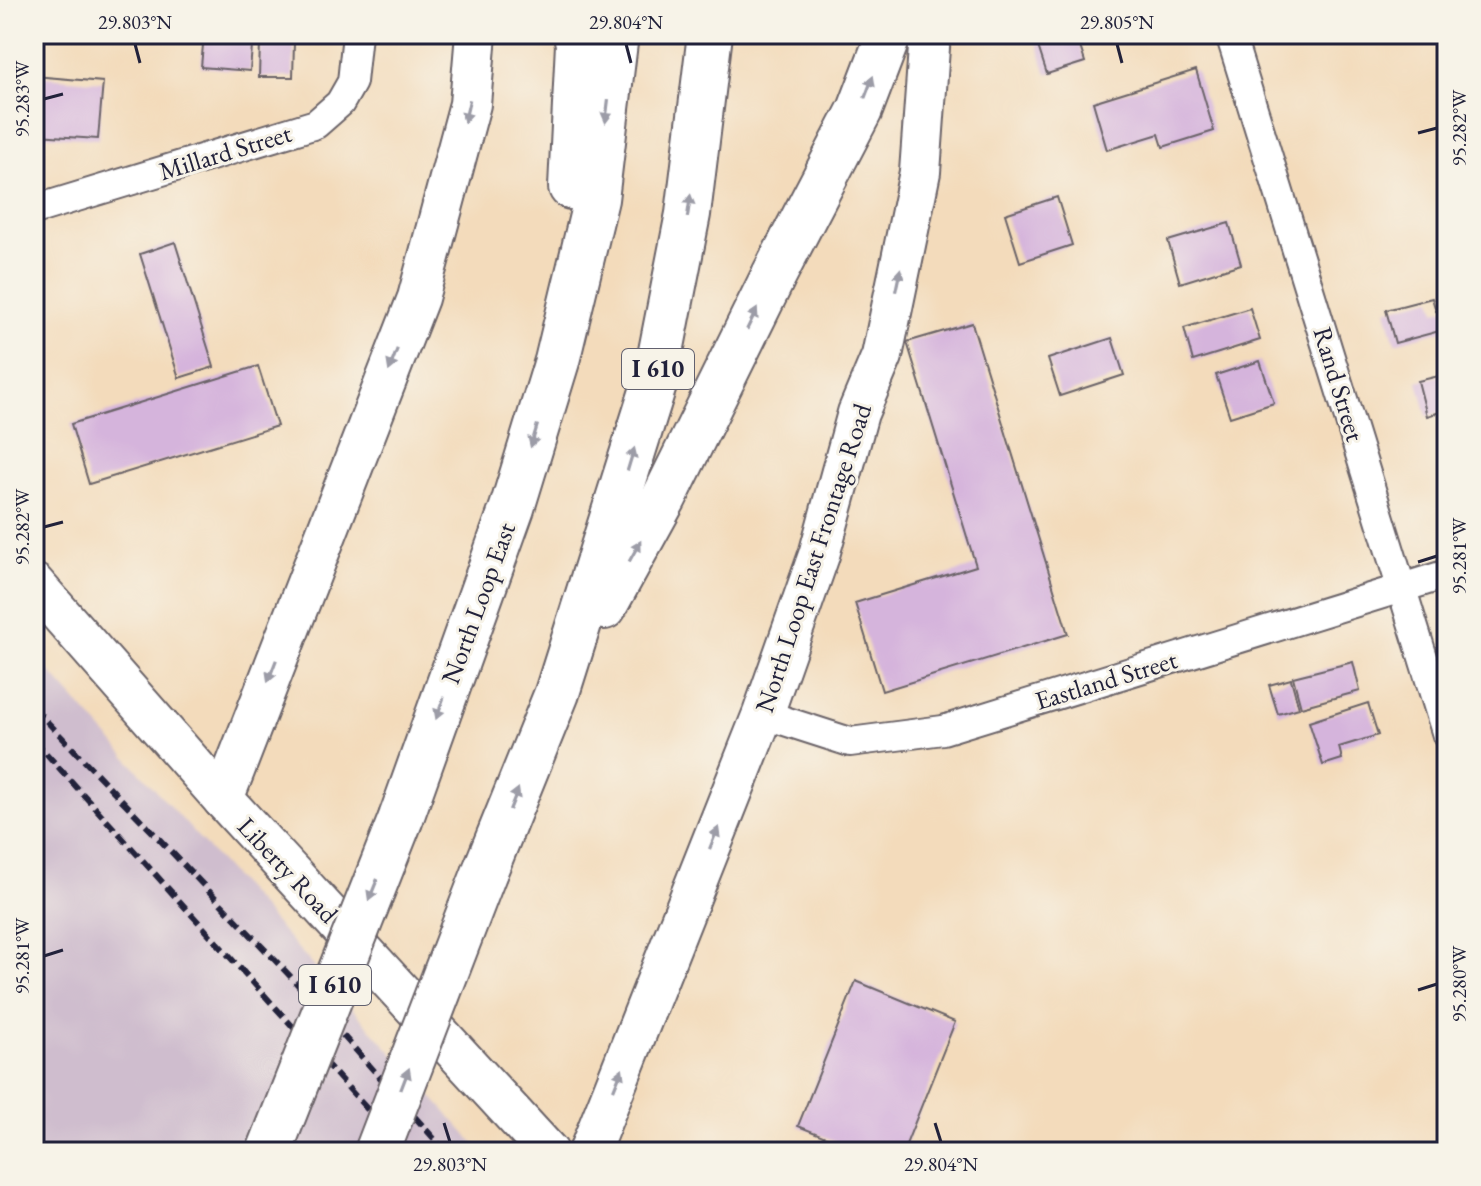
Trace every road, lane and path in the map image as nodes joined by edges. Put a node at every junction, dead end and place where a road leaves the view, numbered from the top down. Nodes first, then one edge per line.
1 (357, 34) edge
2 (476, 34) edge
3 (576, 34) edge
4 (616, 34) edge
5 (710, 34) edge
6 (889, 34) edge
7 (930, 34) edge
8 (1230, 34) edge
9 (34, 210) edge
10 (557, 361) junction
11 (1447, 574) edge
12 (34, 584) edge
13 (1403, 588) junction
14 (557, 693) junction
15 (763, 714) junction
16 (1447, 735) edge
17 (223, 799) junction
18 (269, 1152) edge
19 (377, 1152) edge
20 (548, 1152) edge
21 (589, 1152) edge

1 - 9 street, Millard Street
2 -> 17 main road
3 - 10 highway
4 -> 10 highway, North Loop East / I 610
14 -> 5 highway, I 610
14 -> 6 highway
15 -> 7 main road, North Loop East Frontage Road
8 - 13 street, Rand Street
10 -> 18 highway, North Loop East / I 610, bridge
11 - 13 street, Eastland Street
12 - 17 main road, Liberty Road
13 - 15 street, Eastland Street
13 - 16 street, Rand Street
19 -> 14 highway, I 610, bridge
21 -> 15 main road, North Loop East Frontage Road
17 - 20 main road, Liberty Road

